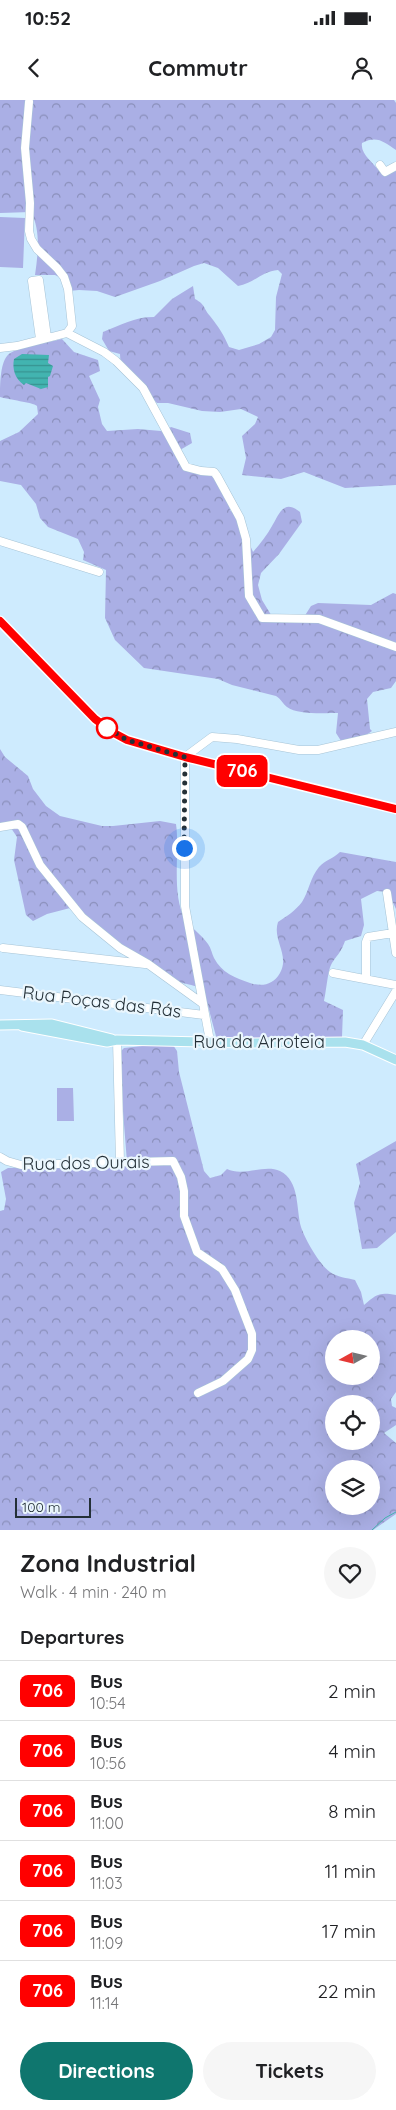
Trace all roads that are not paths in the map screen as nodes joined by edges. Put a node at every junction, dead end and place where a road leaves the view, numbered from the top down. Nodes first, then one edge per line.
1 (29, 102) dead end
2 (380, 165) dead end
3 (396, 166) edge
4 (67, 333) junction
5 (43, 338) junction
6 (0, 348) edge
7 (0, 541) edge
8 (99, 572) dead end
9 (0, 621) edge
10 (396, 646) edge
11 (396, 732) edge
12 (185, 757) junction
13 (396, 809) edge
14 (0, 827) edge
15 (386, 893) dead end
16 (393, 933) junction
17 (3, 948) dead end
18 (396, 953) edge
19 (148, 964) junction
20 (333, 973) dead end
21 (366, 979) junction
22 (396, 985) edge
23 (0, 990) edge
24 (396, 991) edge
25 (202, 1003) junction
26 (204, 1015) junction
27 (0, 1025) edge
28 (117, 1040) junction
29 (210, 1041) junction
30 (363, 1045) junction
31 (396, 1060) edge
32 (0, 1157) edge
33 (120, 1162) junction
34 (198, 1393) dead end

1 - 4 street
2 - 3 street
4 - 5 street
4 - 10 street
5 - 5 street
5 - 6 street
7 - 8 street
9 - 12 street
11 - 12 street
12 - 13 street
12 - 25 street
14 - 19 street
15 - 16 street
16 - 18 street
16 - 21 street
17 - 19 street
19 - 25 street
20 - 21 street
21 - 22 street
23 - 26 street, Rua Poças das Rás
24 - 30 street
25 - 26 street
26 - 29 street
27 - 28 main road, Rua da Arroteia
28 - 29 main road, Rua da Arroteia
28 - 33 street
29 - 30 main road, Rua da Arroteia
30 - 31 main road, Rua da Arroteia
32 - 33 street, Rua dos Ourais
33 - 34 street, Rua dos Ourais

